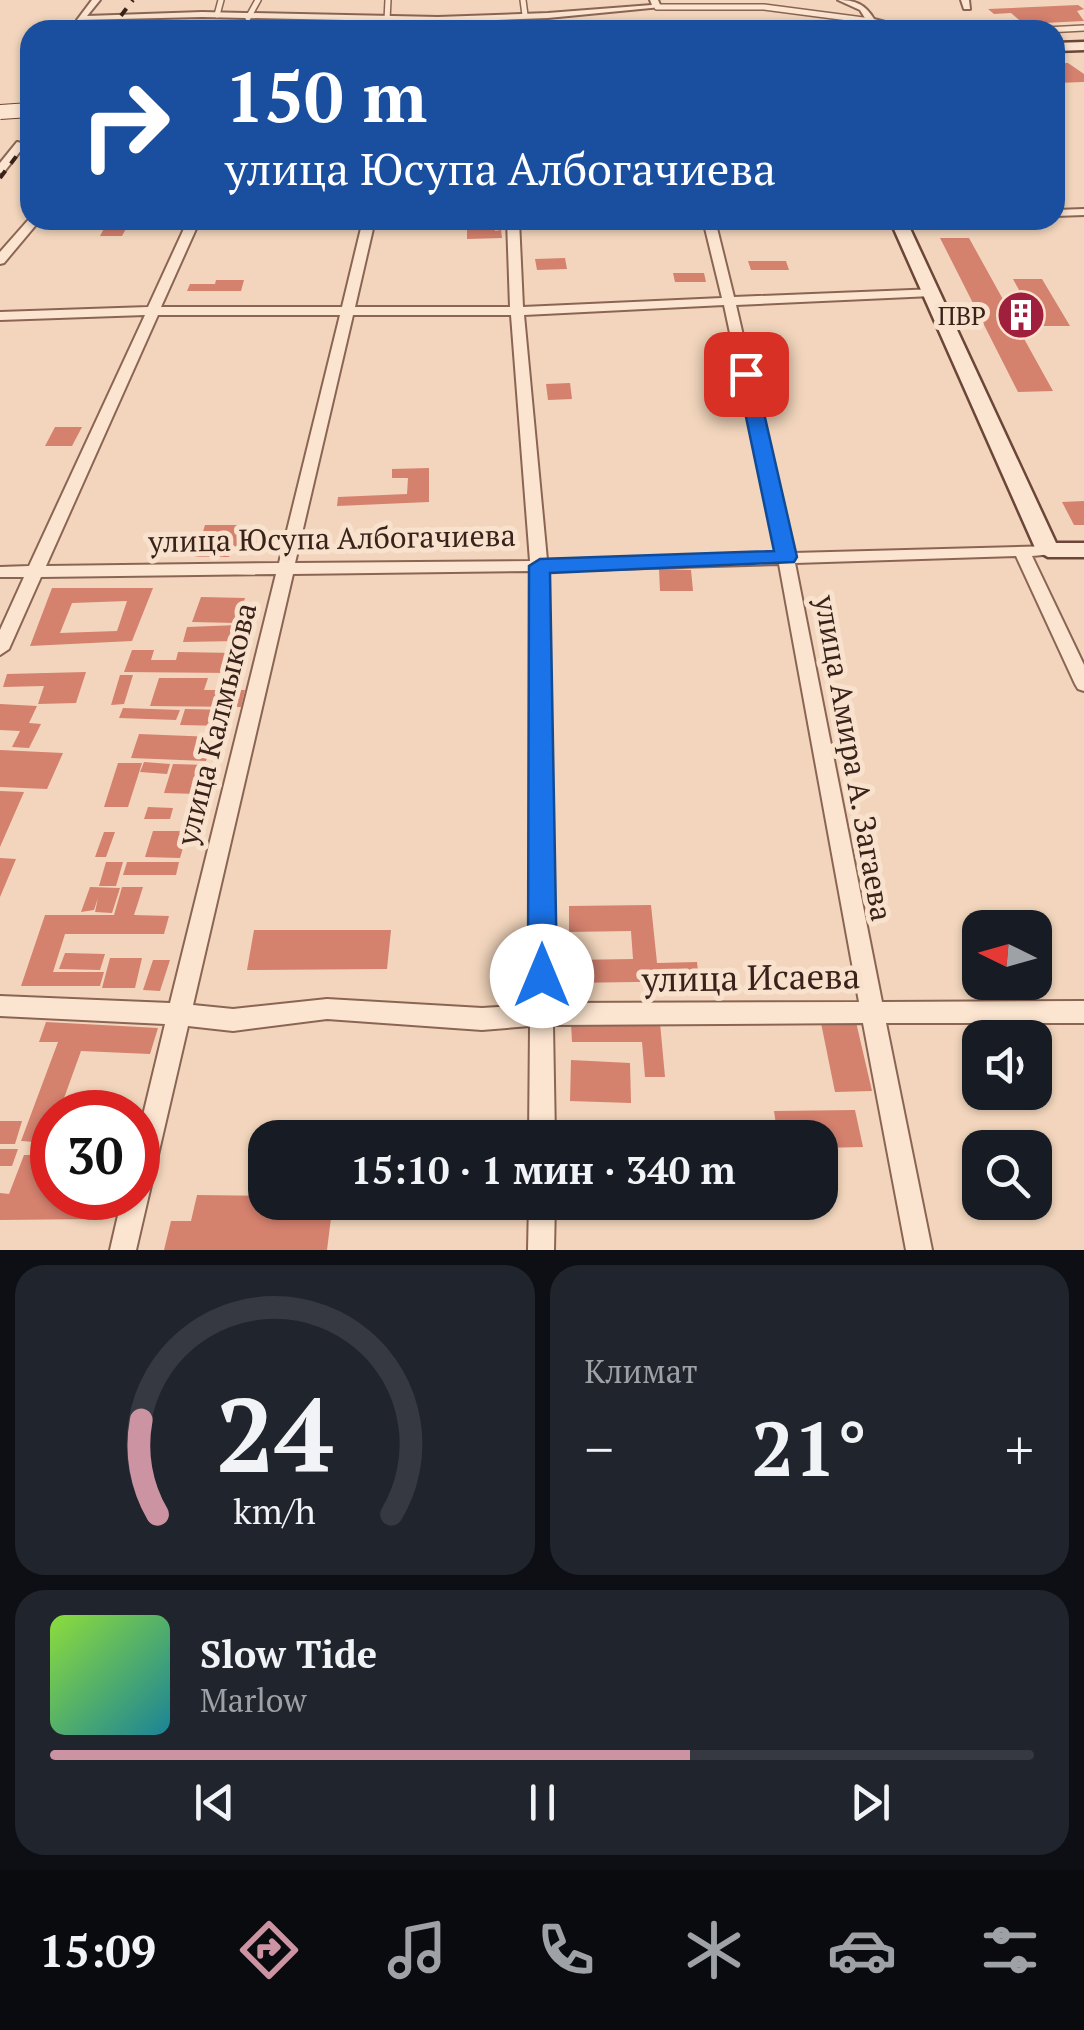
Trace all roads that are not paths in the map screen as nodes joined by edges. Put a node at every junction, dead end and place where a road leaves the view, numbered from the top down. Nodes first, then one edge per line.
1 (96, 0) edge
2 (222, 0) edge
3 (258, 0) edge
4 (388, 0) edge
5 (523, 0) edge
6 (842, 0) edge
7 (656, 4) edge
8 (217, 15) junction
9 (525, 16) junction
10 (248, 18) junction
11 (387, 20) junction
12 (863, 20) edge
13 (870, 20) edge
14 (20, 145) edge
15 (0, 170) edge
16 (26, 230) edge
17 (190, 230) edge
18 (367, 230) edge
19 (513, 230) edge
20 (712, 230) edge
21 (903, 230) edge
22 (0, 260) edge
23 (932, 292) junction
24 (730, 302) junction
25 (155, 311) junction
26 (350, 311) junction
27 (517, 311) junction
28 (0, 316) edge
29 (1048, 550) junction
30 (1084, 550) edge
31 (1022, 551) junction
32 (786, 557) junction
33 (540, 566) junction
34 (289, 568) junction
35 (0, 572) edge
36 (37, 572) junction
37 (0, 649) edge
38 (1084, 684) edge
39 (0, 1006) edge
40 (870, 1011) junction
41 (1084, 1012) edge
42 (543, 1014) junction
43 (176, 1016) junction
44 (159, 1090) edge
45 (542, 1120) edge
46 (130, 1220) edge
47 (542, 1220) edge
48 (123, 1250) edge
49 (541, 1250) edge
50 (920, 1250) edge

1 - 8 street
2 - 8 lane
3 - 10 lane
4 - 11 lane
5 - 9 lane
6 - 13 street
7 - 9 street
7 - 12 lane
8 - 10 street
9 - 11 street
10 - 11 street
14 - 15 street
16 - 22 street
17 - 25 street
18 - 26 street, улица Калмыкова
19 - 27 street
20 - 24 street, улица Амира А. Загаева
21 - 23 street
23 - 24 street
23 - 29 street
24 - 27 street
24 - 32 street, улица Амира А. Загаева
25 - 26 street
25 - 28 street
25 - 36 street
26 - 27 street
26 - 34 street, улица Калмыкова
27 - 33 street
29 - 30 street, улица Юсупа Албогачиева
29 - 31 street, улица Юсупа Албогачиева
31 - 32 street, улица Юсупа Албогачиева
31 - 38 street
32 - 33 street, улица Юсупа Албогачиева
32 - 40 street, улица Амира А. Загаева
33 - 34 street, улица Юсупа Албогачиева
33 - 42 street
34 - 36 street, улица Юсупа Албогачиева
34 - 43 street, улица Калмыкова
35 - 36 street, улица Юсупа Албогачиева
36 - 37 street
39 - 43 street, улица Исаева
40 - 41 street, улица Исаева
40 - 42 street, улица Исаева
40 - 50 street, улица Амира А. Загаева
42 - 43 street, улица Исаева
42 - 45 street
43 - 44 street, улица Калмыкова
46 - 48 street
47 - 49 street

